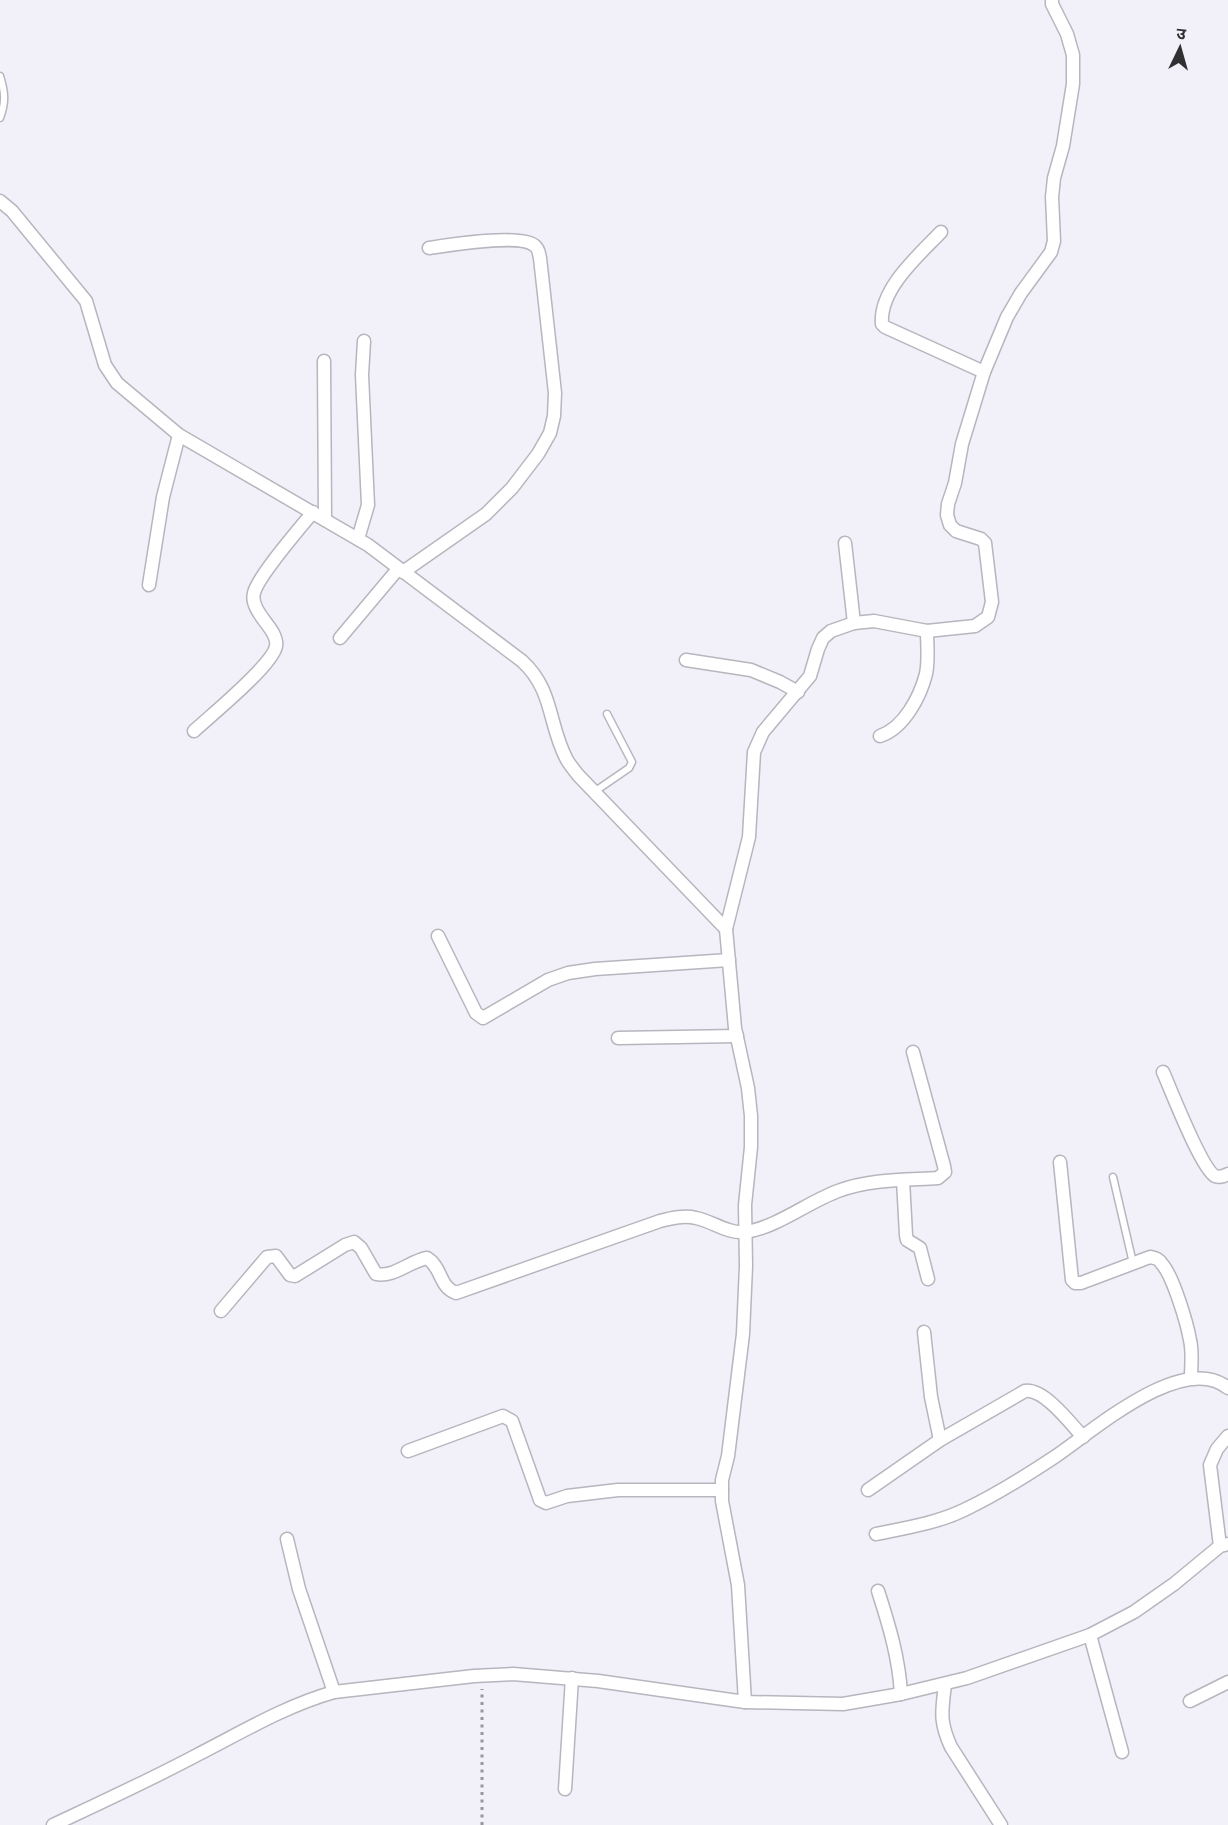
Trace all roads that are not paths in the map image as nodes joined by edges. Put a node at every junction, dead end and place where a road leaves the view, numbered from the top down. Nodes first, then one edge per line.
1 (1052, 0) edge
2 (0, 76) edge
3 (0, 118) edge
4 (0, 201) edge
5 (941, 232) dead end
6 (429, 248) dead end
7 (364, 341) dead end
8 (324, 361) dead end
9 (984, 372) junction
10 (179, 435) junction
11 (313, 512) junction
12 (326, 520) junction
13 (358, 539) junction
14 (845, 543) dead end
15 (400, 571) junction
16 (149, 585) dead end
17 (854, 623) junction
18 (927, 631) junction
19 (340, 638) dead end
20 (686, 660) dead end
21 (798, 692) junction
22 (607, 714) dead end
23 (194, 731) dead end
24 (880, 736) dead end
25 (594, 792) junction
26 (726, 929) junction
27 (438, 936) dead end
28 (729, 960) junction
29 (737, 1036) junction
30 (618, 1038) dead end
31 (913, 1052) dead end
32 (1163, 1072) dead end
33 (1060, 1162) dead end
34 (1228, 1174) edge
35 (1113, 1178) dead end
36 (903, 1180) junction
37 (746, 1232) junction
38 (1133, 1264) junction
39 (928, 1278) dead end
40 (221, 1311) dead end
41 (924, 1332) dead end
42 (1191, 1378) junction
43 (1228, 1388) edge
44 (1228, 1436) edge
45 (1083, 1437) junction
46 (940, 1440) junction
47 (408, 1451) dead end
48 (722, 1490) junction
49 (868, 1490) dead end
50 (876, 1534) dead end
51 (287, 1539) dead end
52 (1224, 1545) edge
53 (878, 1591) dead end
54 (1089, 1635) junction
55 (572, 1678) junction
56 (1228, 1682) edge
57 (945, 1683) junction
58 (334, 1692) junction
59 (901, 1694) junction
60 (1190, 1701) dead end
61 (745, 1702) junction
62 (1122, 1752) dead end
63 (565, 1789) dead end
64 (53, 1825) edge
65 (1002, 1825) edge

1 - 9 street
2 - 3 lane
4 - 10 street
5 - 9 street
6 - 15 street
7 - 13 street
8 - 12 street
9 - 18 street
10 - 11 street
10 - 16 street
11 - 12 street
11 - 23 street
12 - 13 street
13 - 15 street
14 - 17 street
15 - 19 street
15 - 25 street
17 - 18 street
17 - 21 street
18 - 24 street
20 - 21 street
21 - 26 street
22 - 25 lane
25 - 26 street
26 - 28 street
27 - 28 street
28 - 29 street
29 - 30 street
29 - 37 street
31 - 36 street
32 - 34 street
33 - 38 street
35 - 38 lane
36 - 37 street
36 - 39 street
37 - 40 street
37 - 48 street
38 - 42 street
41 - 46 street
42 - 43 street
42 - 45 street
44 - 52 street
45 - 46 street
45 - 50 street
46 - 49 street
47 - 48 street
48 - 61 street
51 - 58 street
52 - 54 street
53 - 59 street
54 - 57 street
54 - 62 street
55 - 58 street
55 - 61 street
55 - 63 street
56 - 60 street
57 - 59 street
57 - 65 street
58 - 64 street
59 - 61 street

